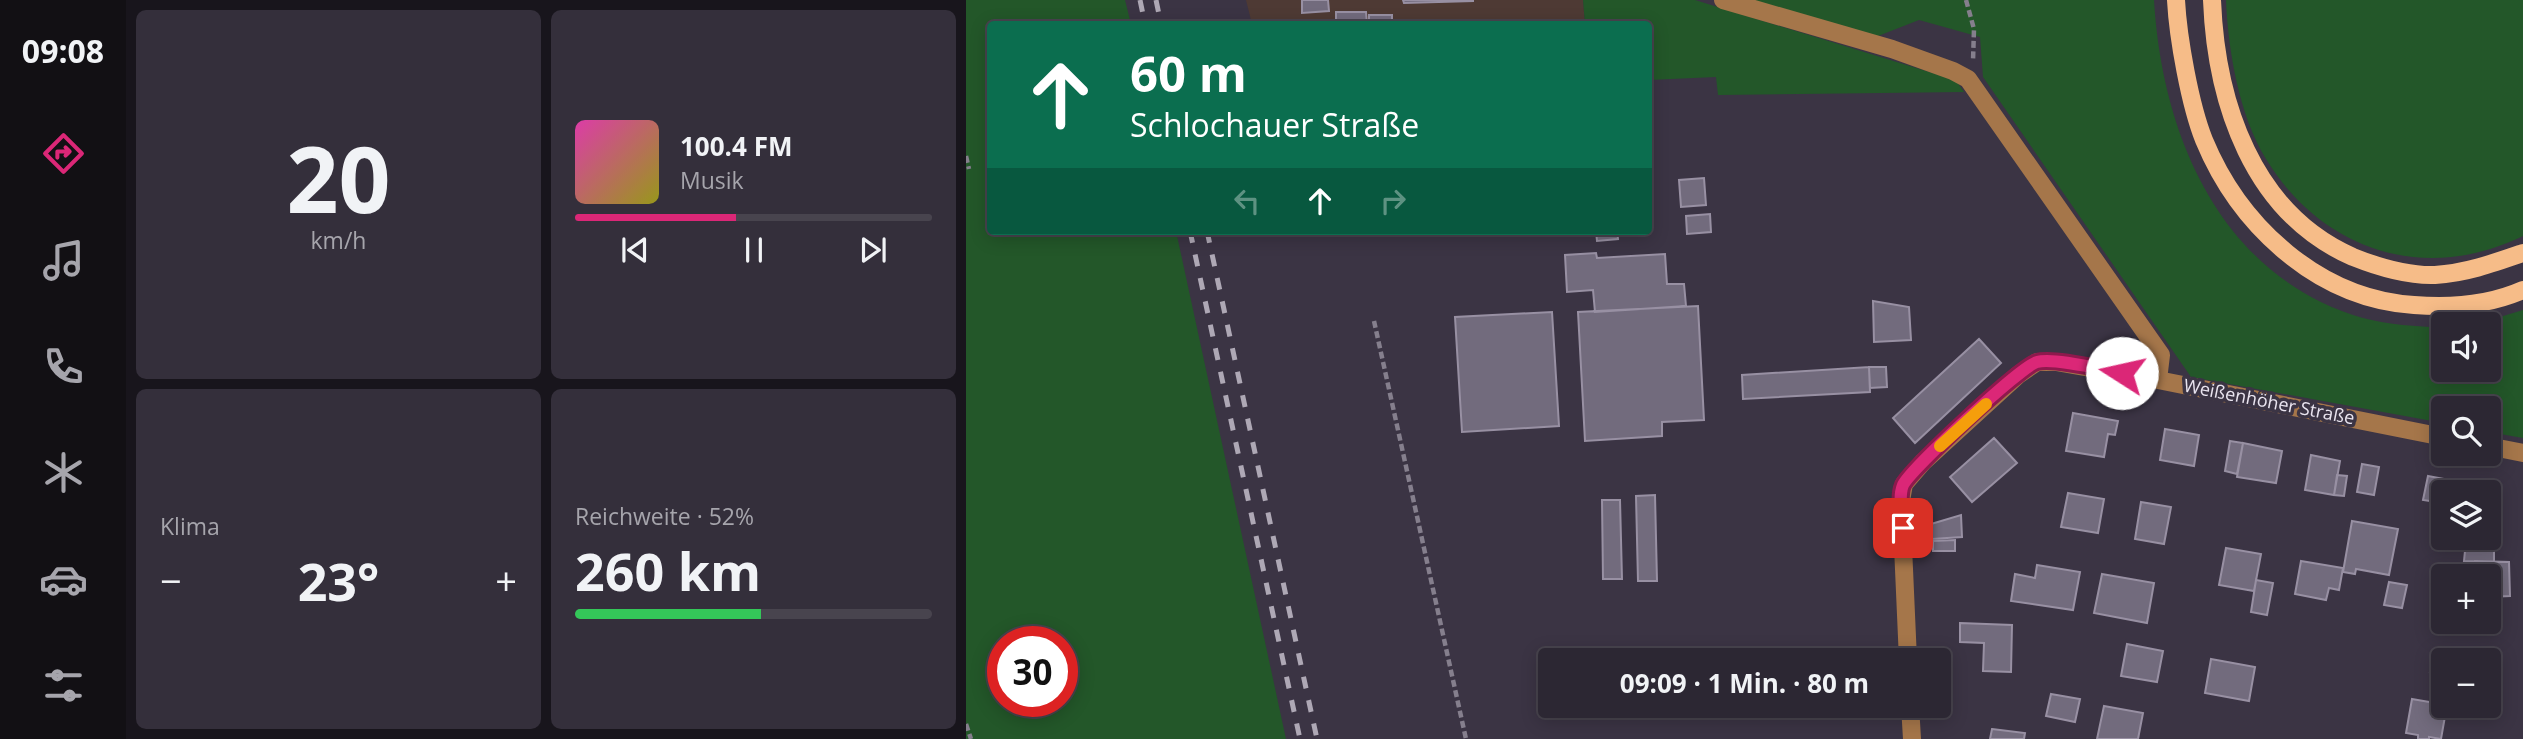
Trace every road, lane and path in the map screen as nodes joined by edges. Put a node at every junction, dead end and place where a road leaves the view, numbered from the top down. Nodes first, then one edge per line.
1 (1723, 0) edge
2 (1966, 0) edge
3 (2176, 0) edge
4 (2212, 0) edge
5 (1968, 79) junction
6 (966, 156) edge
7 (969, 170) dead end
8 (2523, 253) edge
9 (2523, 290) edge
10 (1374, 321) dead end
11 (2158, 380) junction
12 (2431, 435) edge
13 (2501, 449) edge
14 (2523, 453) edge
15 (1907, 648) edge
16 (1911, 718) edge
17 (966, 724) edge
18 (971, 739) edge
19 (1466, 739) edge
20 (1912, 739) edge

1 - 5 street
2 - 5 path
3 - 9 main road
4 - 8 main road
5 - 11 street
6 - 7 path
10 - 19 path
11 - 12 street, Weißenhöher Straße
11 - 15 street, Weißenhöher Straße
13 - 14 street
16 - 20 street
17 - 18 path

